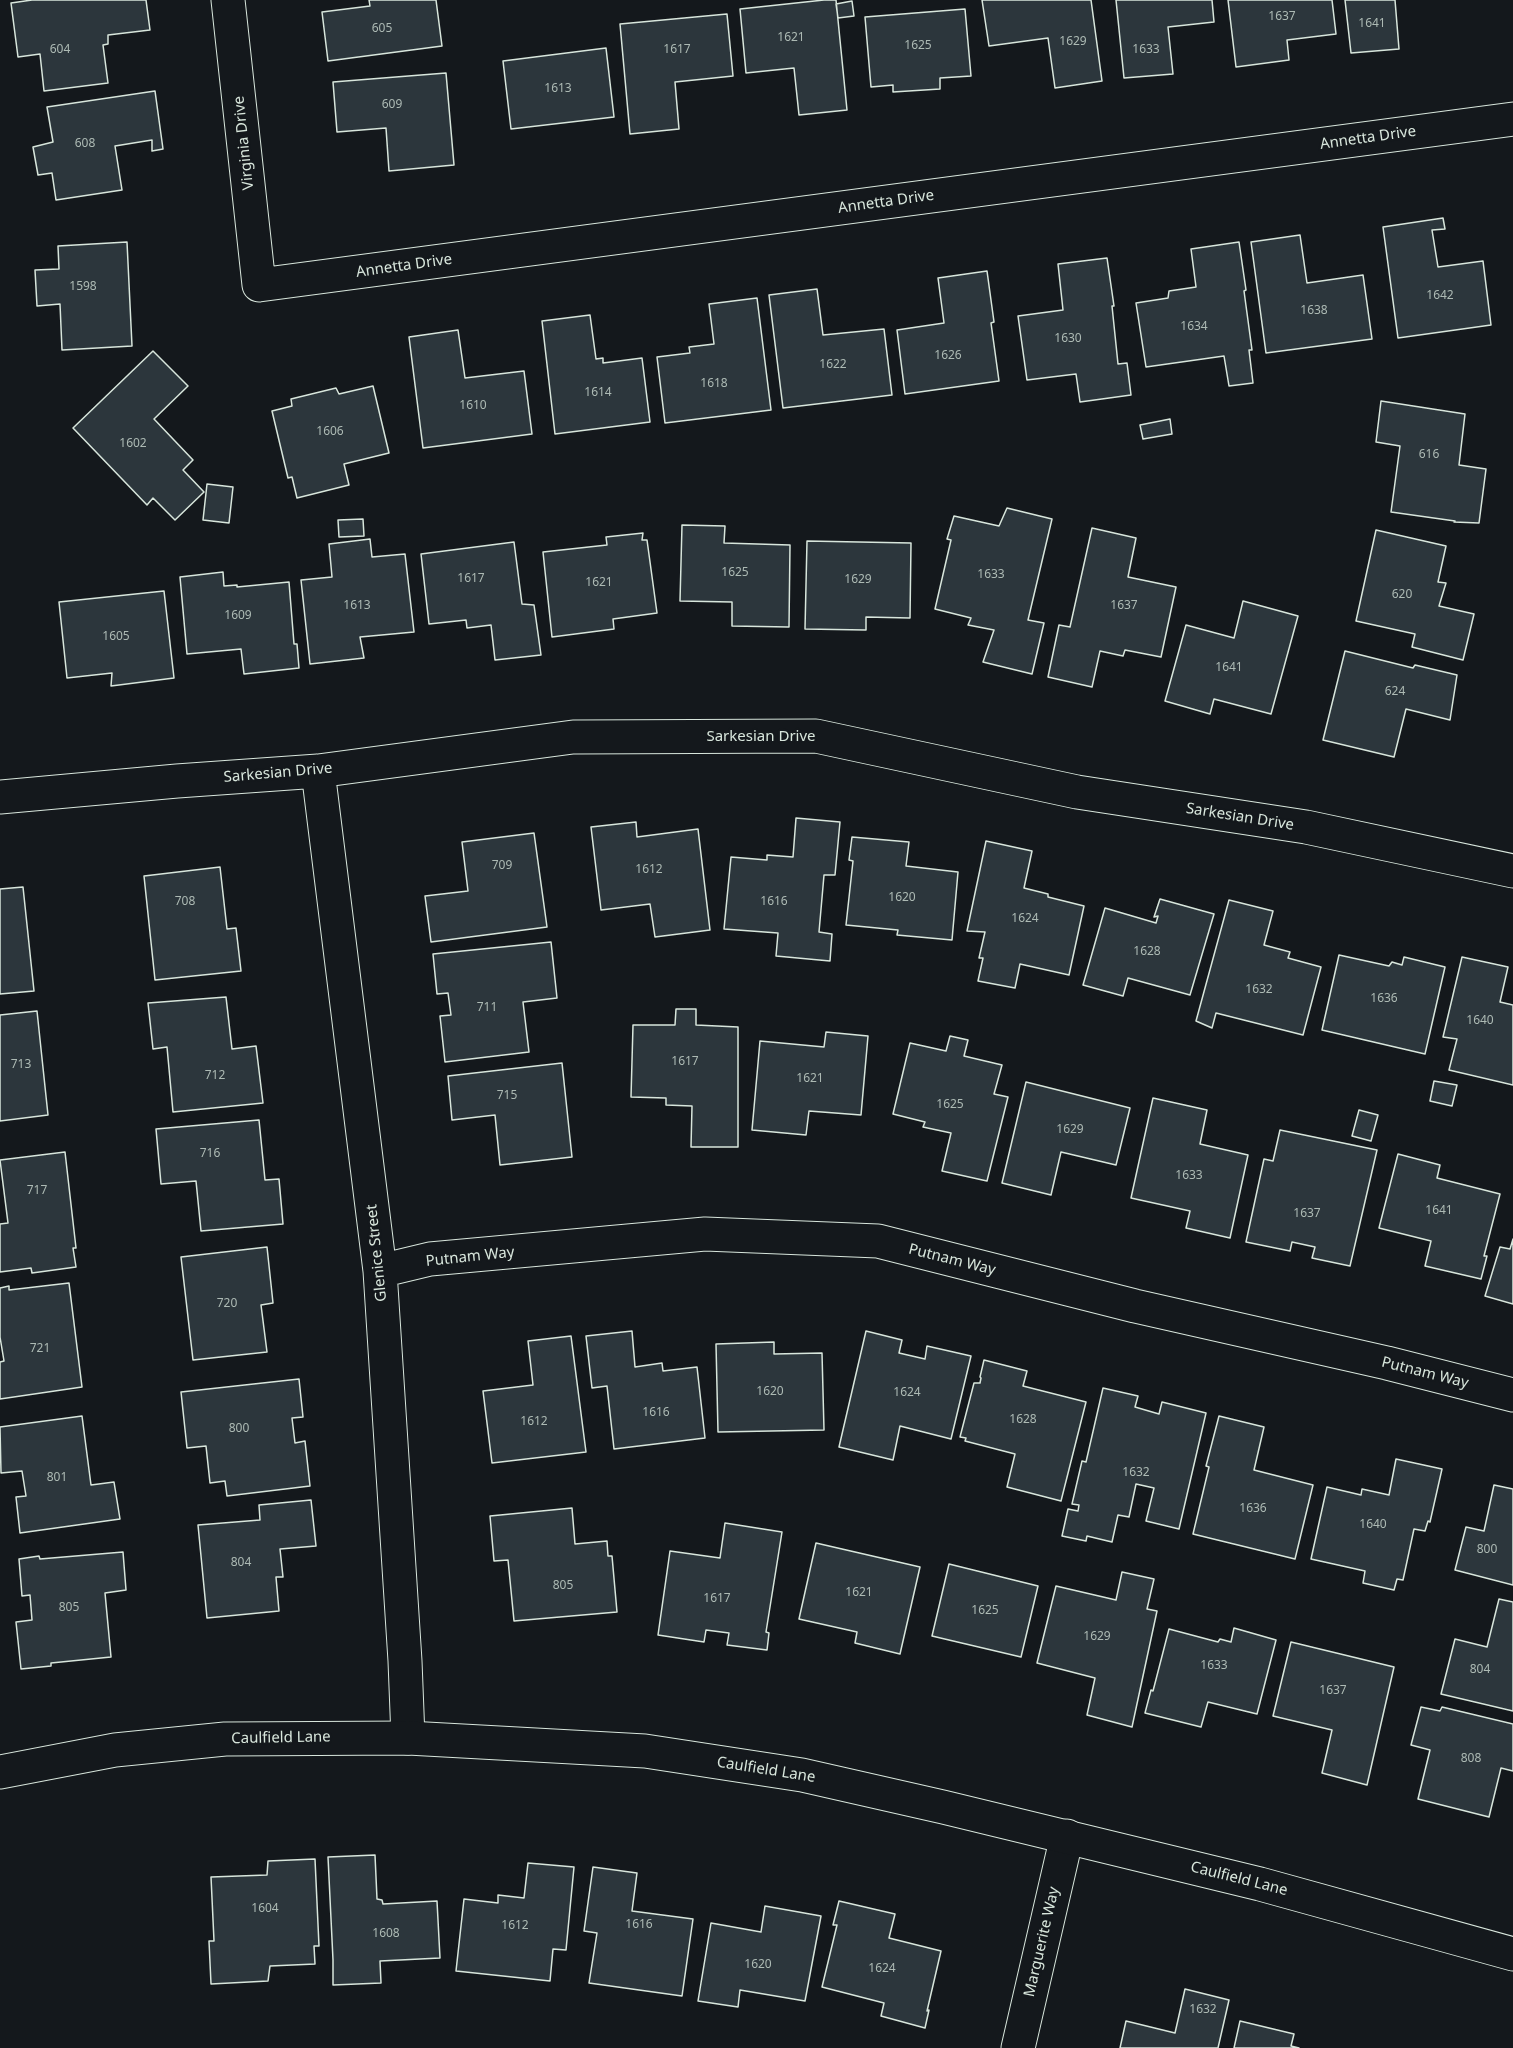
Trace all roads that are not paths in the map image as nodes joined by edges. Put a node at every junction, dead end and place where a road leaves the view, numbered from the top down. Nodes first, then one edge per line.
1 (228, 0) edge
2 (1513, 119) edge
3 (260, 285) joint
4 (318, 771) junction
5 (0, 797) edge
6 (1511, 861) edge
7 (380, 1271) junction
8 (1513, 1395) edge
9 (408, 1738) junction
10 (0, 1772) edge
11 (1067, 1836) junction
12 (1513, 1954) edge
13 (1018, 2048) edge

1 - 3 street, Virginia Drive
2 - 3 street, Annetta Drive
4 - 5 street, Sarkesian Drive
4 - 6 street, Sarkesian Drive
4 - 7 street, Glenice Street
7 - 8 street, Putnam Way
7 - 9 street, Glenice Street
9 - 10 street, Caulfield Lane
9 - 11 street, Caulfield Lane
11 - 12 street, Caulfield Lane
11 - 13 street, Marguerite Way

